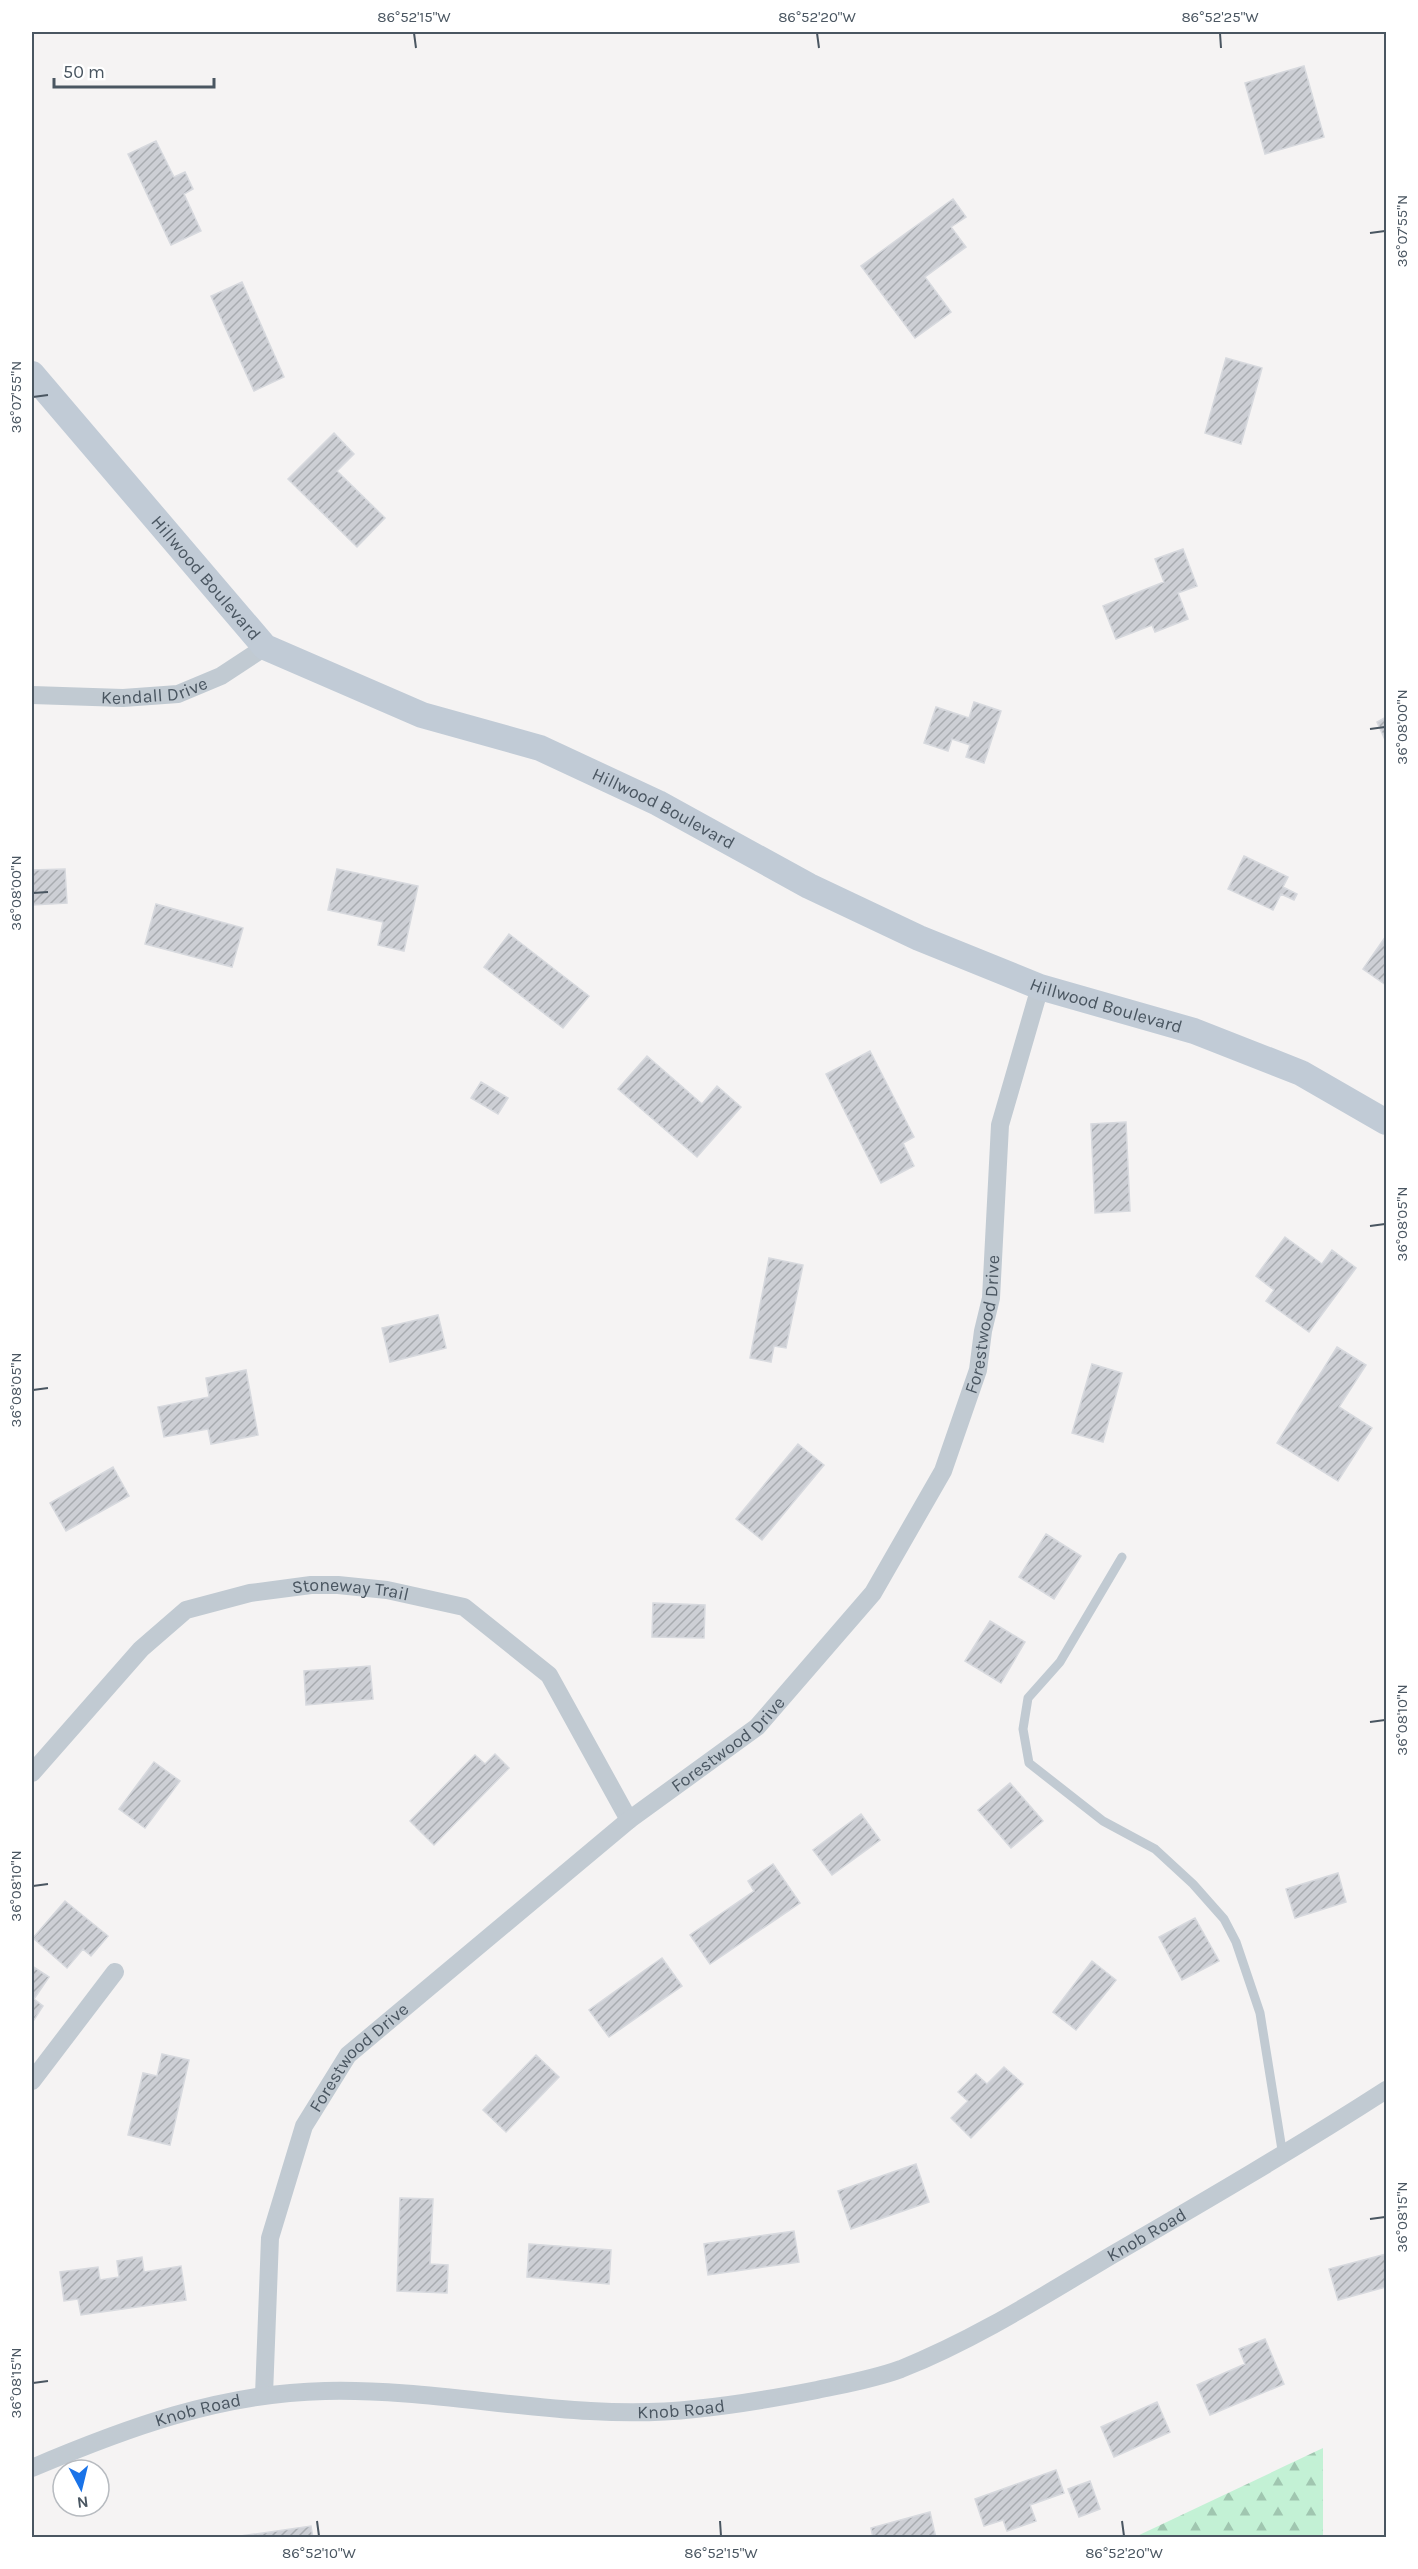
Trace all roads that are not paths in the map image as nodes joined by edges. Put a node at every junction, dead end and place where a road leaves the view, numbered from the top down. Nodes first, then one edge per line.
1 (32, 374) edge
2 (265, 647) junction
3 (32, 695) edge
4 (1040, 987) junction
5 (1386, 1122) edge
6 (1122, 1557) dead end
7 (32, 1773) edge
8 (628, 1820) junction
9 (115, 1972) dead end
10 (32, 2081) edge
11 (1386, 2090) edge
12 (1283, 2156) junction
13 (264, 2395) junction
14 (32, 2468) edge

1 - 2 street, Hillwood Boulevard
2 - 3 street, Kendall Drive
2 - 4 street, Hillwood Boulevard
4 - 5 street, Hillwood Boulevard
4 - 8 street, Forestwood Drive
6 - 12 lane
7 - 8 street, Stoneway Trail
8 - 13 street, Forestwood Drive
9 - 10 street
11 - 12 street, Knob Road
12 - 13 street, Knob Road
13 - 14 street, Knob Road

